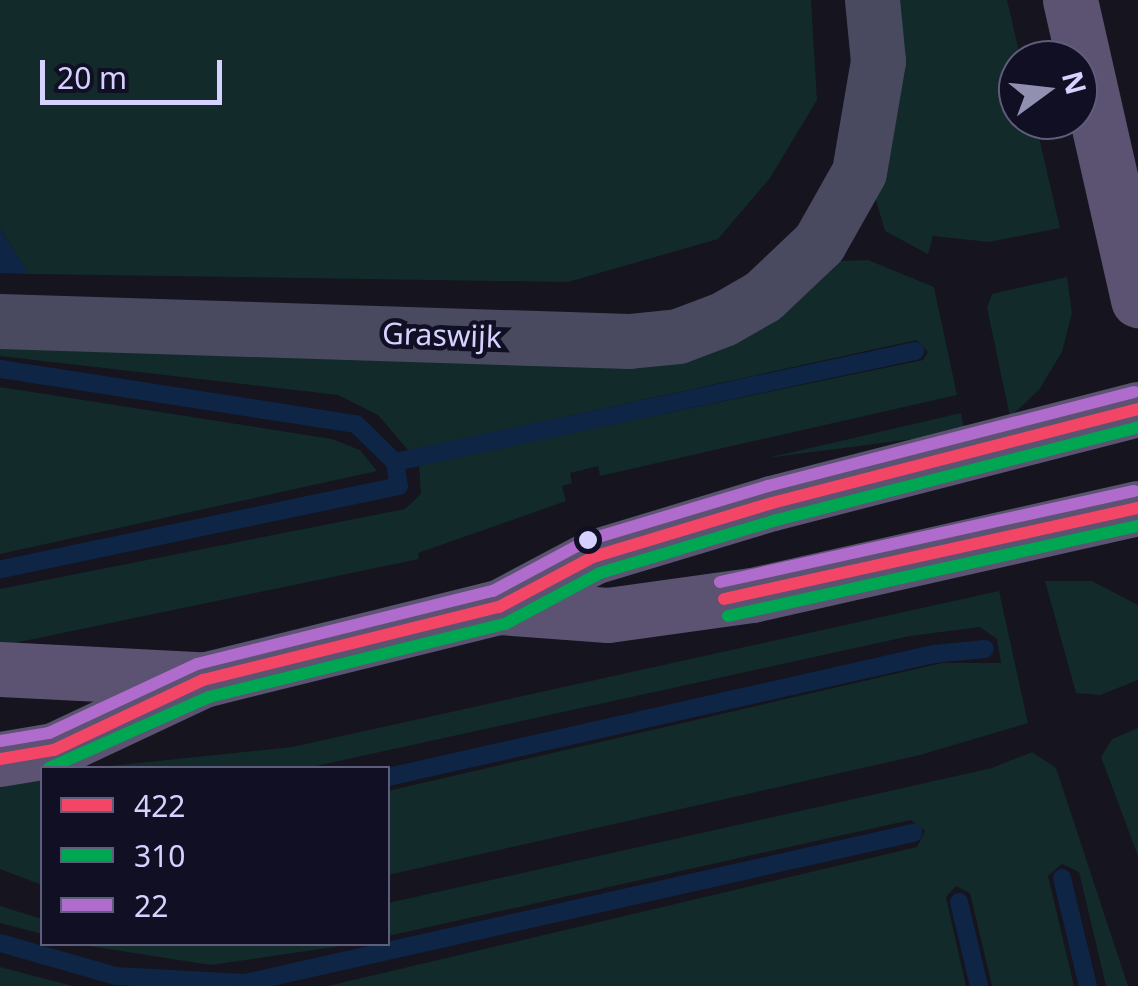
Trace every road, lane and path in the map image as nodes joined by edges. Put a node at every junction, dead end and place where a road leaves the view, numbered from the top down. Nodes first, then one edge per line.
1 (872, 0) edge
2 (1070, 0) edge
3 (1138, 300) edge
4 (0, 321) edge
5 (1138, 409) edge
6 (1138, 508) edge
7 (498, 607) junction
8 (0, 669) edge
9 (203, 680) junction
10 (0, 760) edge

1 - 4 street, Graswijk
2 - 3 main road
5 - 7 main road
6 - 7 main road
7 - 9 main road
8 - 9 main road
9 - 10 main road

